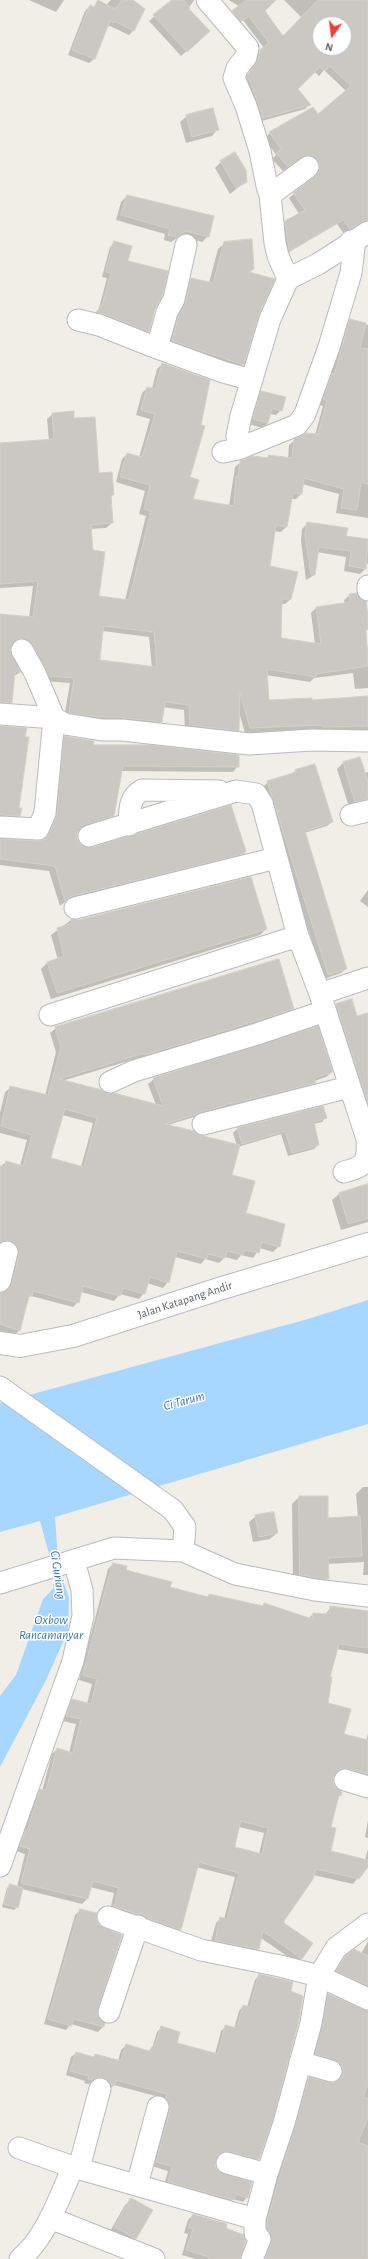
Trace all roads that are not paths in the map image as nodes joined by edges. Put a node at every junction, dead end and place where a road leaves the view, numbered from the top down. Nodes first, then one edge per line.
1 (207, 0) edge
2 (308, 166) dead end
3 (270, 194) junction
4 (360, 236) edge
5 (186, 245) dead end
6 (288, 279) junction
7 (78, 320) dead end
8 (157, 348) junction
9 (252, 380) junction
10 (368, 586) edge
11 (368, 590) edge
12 (22, 650) dead end
13 (0, 714) edge
14 (54, 718) junction
15 (368, 740) edge
16 (236, 791) junction
17 (129, 825) junction
18 (0, 827) edge
19 (89, 836) dead end
20 (276, 858) junction
21 (76, 908) dead end
22 (298, 936) junction
23 (368, 978) edge
24 (323, 1002) junction
25 (50, 1015) dead end
26 (110, 1082) dead end
27 (349, 1087) junction
28 (203, 1124) dead end
29 (344, 1172) dead end
30 (368, 1244) edge
31 (7, 1252) dead end
32 (0, 1281) edge
33 (5, 1349) edge
34 (2, 1388) edge
35 (183, 1551) junction
36 (63, 1565) junction
37 (0, 1583) edge
38 (368, 1596) edge
39 (344, 1780) dead end
40 (368, 1787) edge
41 (0, 1866) edge
42 (108, 1917) dead end
43 (368, 1924) edge
44 (138, 1926) junction
45 (319, 1976) junction
46 (368, 1999) edge
47 (110, 2012) dead end
48 (300, 2062) junction
49 (331, 2071) dead end
50 (100, 2089) dead end
51 (158, 2107) dead end
52 (19, 2148) dead end
53 (227, 2163) dead end
54 (76, 2167) junction
55 (267, 2174) junction
56 (137, 2185) junction
57 (50, 2218) junction
58 (255, 2219) junction
59 (20, 2259) edge
60 (154, 2259) edge
61 (252, 2259) edge

1 - 3 street
2 - 3 street
3 - 6 street
4 - 6 street
4 - 9 street
5 - 8 street
6 - 9 street
7 - 8 street
8 - 9 street
10 - 11 street
12 - 14 street
13 - 14 street
14 - 15 street
14 - 18 street
16 - 17 street
16 - 17 street
16 - 20 street
17 - 19 street
20 - 21 street
20 - 22 street
22 - 24 street
22 - 25 street
23 - 24 street
24 - 26 street
24 - 27 street
27 - 28 street
27 - 29 street
30 - 33 street, Jalan Katapang Andir
31 - 32 street
34 - 35 street
35 - 36 street
35 - 38 street
36 - 37 street
36 - 41 street
39 - 40 street
42 - 44 street
43 - 45 street
44 - 45 street
44 - 47 street
45 - 46 street
45 - 48 street
48 - 49 street
48 - 55 street
50 - 54 street
51 - 56 street
52 - 54 street
53 - 55 street
54 - 56 street
54 - 57 street
55 - 58 street
56 - 58 street
57 - 59 street
57 - 60 street
58 - 61 street

